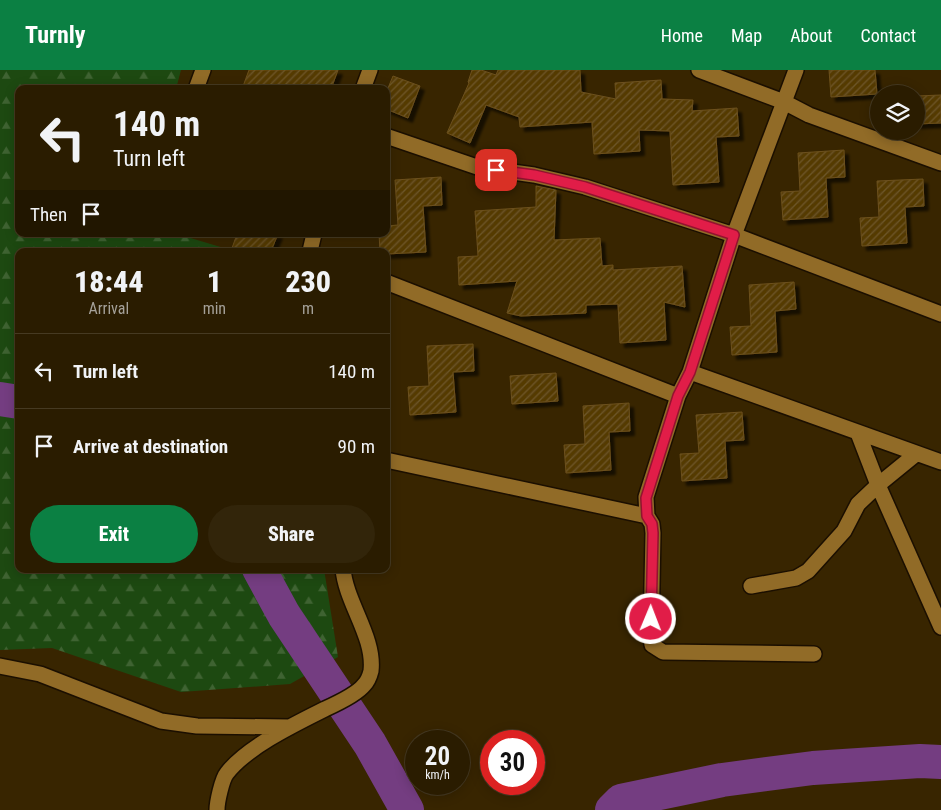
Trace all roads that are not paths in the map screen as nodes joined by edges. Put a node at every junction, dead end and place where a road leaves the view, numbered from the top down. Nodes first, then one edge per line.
1 (202, 70) edge
2 (370, 70) edge
3 (699, 70) edge
4 (796, 70) edge
5 (197, 85) edge
6 (364, 85) edge
7 (784, 102) junction
8 (390, 137) edge
9 (941, 163) edge
10 (734, 235) junction
11 (390, 284) edge
12 (941, 314) edge
13 (690, 372) junction
14 (678, 396) junction
15 (858, 433) junction
16 (916, 454) junction
17 (390, 461) edge
18 (941, 462) edge
19 (878, 485) junction
20 (647, 516) junction
21 (345, 573) edge
22 (751, 586) dead end
23 (941, 628) edge
24 (814, 654) dead end
25 (0, 666) edge
26 (290, 727) junction
27 (217, 810) edge

1 - 5 street
2 - 6 street
3 - 7 street
4 - 7 street
7 - 9 street
7 - 10 street
8 - 10 street
10 - 12 street
10 - 13 street
11 - 14 street
13 - 14 street
13 - 15 street
14 - 20 street
15 - 16 street
15 - 19 street
16 - 18 street
16 - 19 street
17 - 20 street
19 - 22 street
19 - 23 street
20 - 24 street
21 - 26 street
25 - 26 street
26 - 27 street

